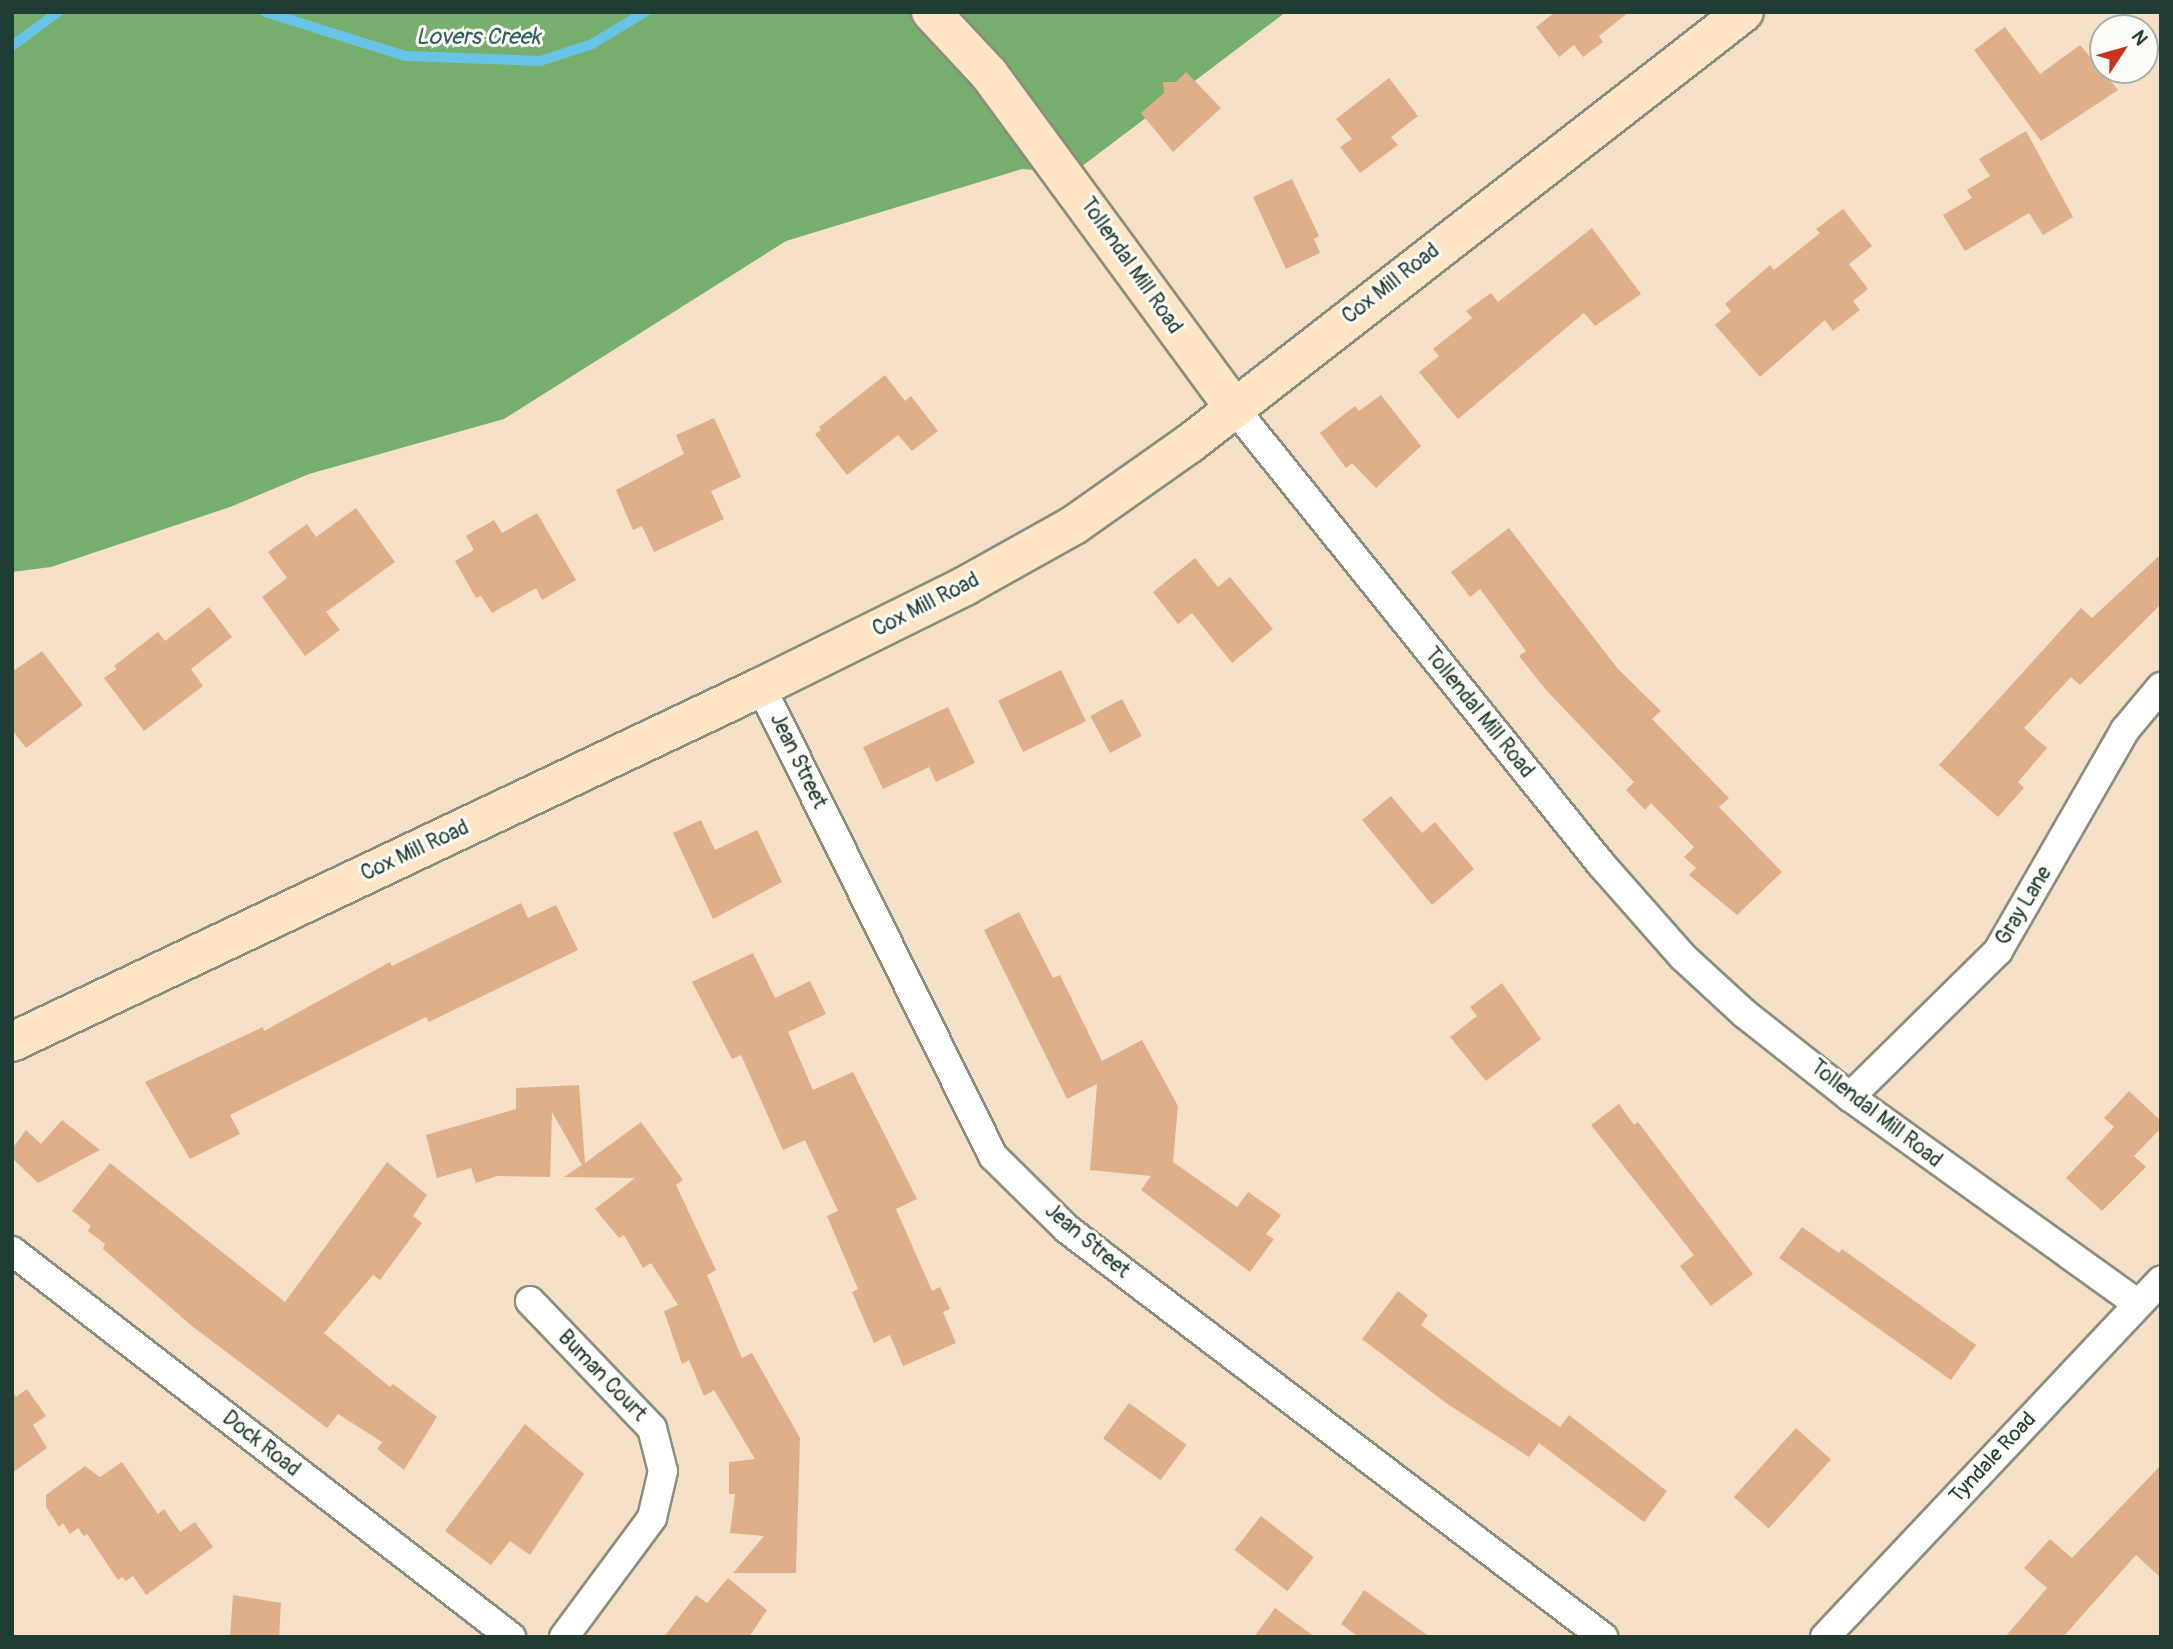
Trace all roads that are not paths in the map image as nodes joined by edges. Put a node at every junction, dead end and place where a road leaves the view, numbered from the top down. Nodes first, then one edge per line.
1 (931, 12) edge
2 (1744, 12) edge
3 (1234, 408) junction
4 (761, 687) junction
5 (2161, 687) edge
6 (12, 1042) edge
7 (1850, 1097) junction
8 (12, 1251) edge
9 (2161, 1280) edge
10 (530, 1301) dead end
11 (2138, 1304) junction
12 (511, 1637) edge
13 (564, 1637) edge
14 (1603, 1637) edge
15 (1825, 1637) edge

1 - 3 street, Tollendal Mill Road
2 - 3 street, Cox Mill Road
3 - 4 street, Cox Mill Road
3 - 7 street, Tollendal Mill Road
4 - 6 street, Cox Mill Road
4 - 14 street, Jean Street
5 - 7 street, Gray Lane
7 - 11 street, Tollendal Mill Road
8 - 12 street, Dock Road
9 - 11 street, Tyndale Road
10 - 13 street, Buman Court
11 - 15 street, Tyndale Road

